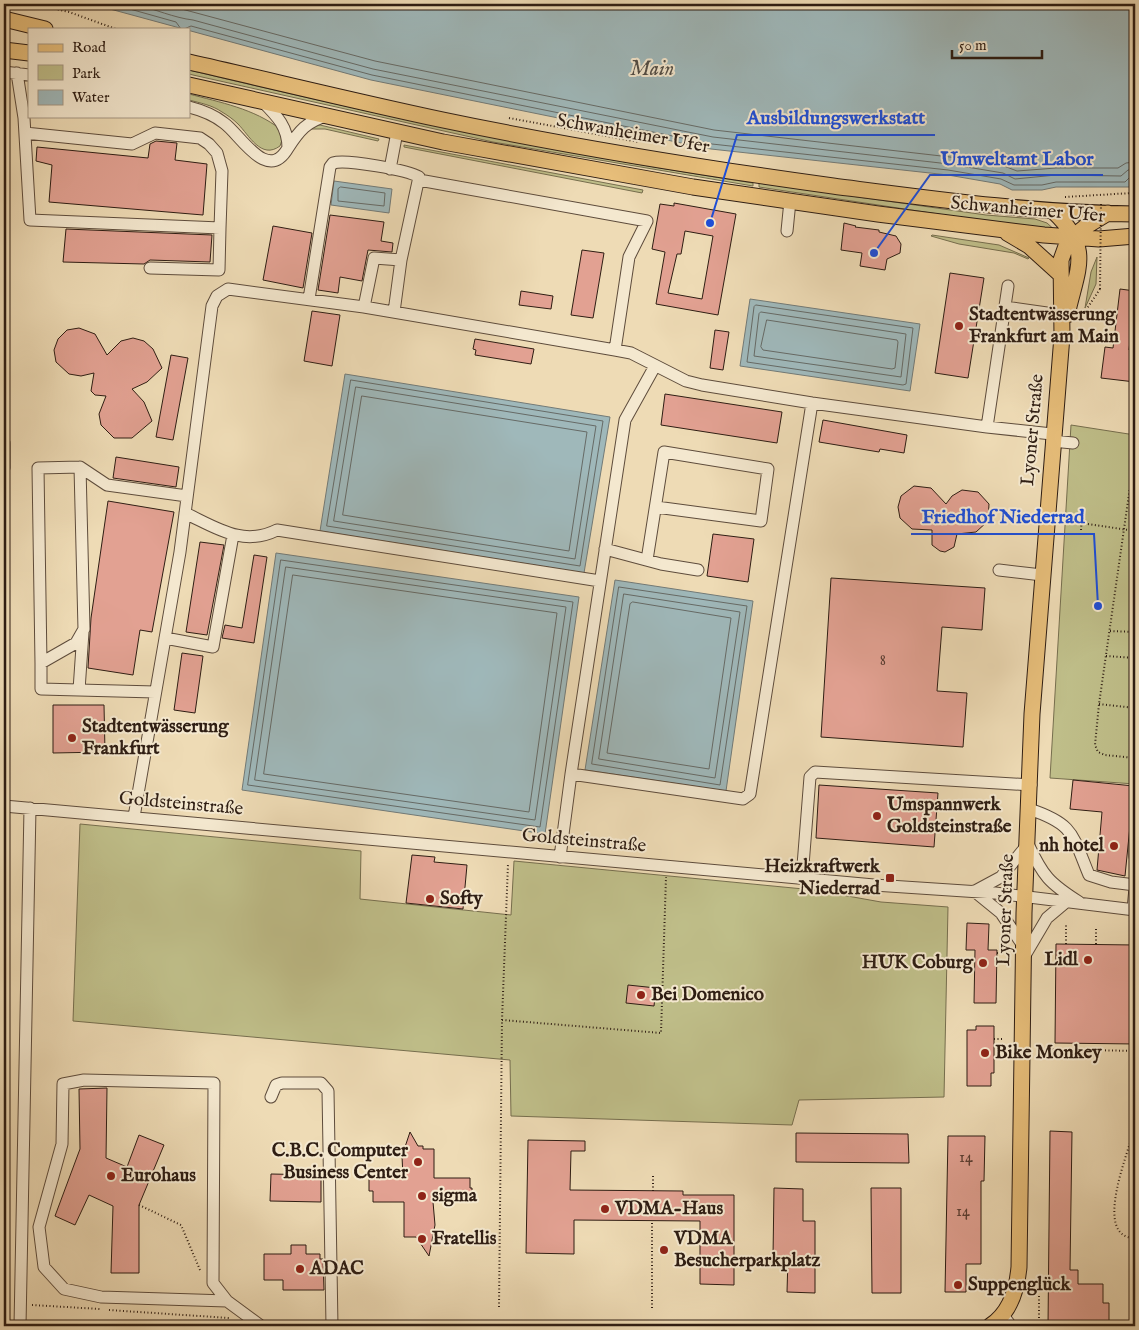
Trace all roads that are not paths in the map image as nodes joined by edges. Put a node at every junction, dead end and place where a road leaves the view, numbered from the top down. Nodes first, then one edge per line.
1 (4, 19) edge
2 (42, 28) edge
3 (4, 50) edge
4 (28, 54) edge
5 (190, 62) edge
6 (4, 72) edge
7 (23, 74) edge
8 (190, 85) edge
9 (264, 102) junction
10 (190, 107) edge
11 (327, 116) junction
12 (397, 132) junction
13 (25, 133) junction
14 (288, 148) junction
15 (390, 169) junction
16 (419, 180) junction
17 (790, 201) junction
18 (1104, 208) junction
19 (1054, 212) junction
20 (1135, 214) edge
21 (220, 228) junction
22 (999, 229) junction
23 (787, 231) dead end
24 (1135, 236) edge
25 (1073, 237) junction
26 (1099, 238) junction
27 (1080, 253) junction
28 (401, 260) junction
29 (150, 268) dead end
30 (1061, 275) junction
31 (1008, 286) dead end
32 (309, 299) junction
33 (1005, 306) junction
34 (364, 307) junction
35 (394, 312) junction
36 (1061, 315) junction
37 (1062, 336) junction
38 (615, 350) junction
39 (655, 366) junction
40 (812, 404) junction
41 (987, 427) junction
42 (1052, 438) junction
43 (4, 443) edge
44 (1072, 443) dead end
45 (80, 467) junction
46 (4, 468) edge
47 (187, 496) junction
48 (656, 507) junction
49 (185, 513) junction
50 (233, 534) junction
51 (605, 549) junction
52 (647, 560) junction
53 (698, 570) dead end
54 (999, 570) dead end
55 (1042, 575) junction
56 (600, 581) junction
57 (84, 629) junction
58 (165, 638) junction
59 (41, 663) junction
60 (78, 690) junction
61 (155, 692) junction
62 (571, 774) junction
63 (1031, 785) junction
64 (4, 806) edge
65 (30, 808) junction
66 (1029, 809) junction
67 (134, 817) junction
68 (1135, 843) edge
69 (1028, 844) junction
70 (560, 857) junction
71 (1135, 857) edge
72 (802, 878) junction
73 (1135, 887) edge
74 (974, 891) junction
75 (1025, 896) junction
76 (1066, 902) junction
77 (1082, 904) junction
78 (1134, 910) edge
79 (1024, 952) junction
80 (271, 1097) dead end
81 (227, 1301) junction
82 (1007, 1321) edge
83 (20, 1326) edge
84 (261, 1326) edge
85 (332, 1326) edge
86 (990, 1326) edge

1 - 2 main road
3 - 4 main road
5 - 19 main road, Schwanheimer Ufer
6 - 7 street
7 - 13 street
8 - 9 main road, Schwanheimer Ufer
9 - 11 main road, Schwanheimer Ufer
9 - 14 street
10 - 14 street
11 - 12 main road, Schwanheimer Ufer
11 - 14 street
12 - 15 street
12 - 17 main road, Schwanheimer Ufer
13 - 21 street
13 - 21 street
15 - 16 street
15 - 32 street
16 - 28 street
16 - 38 street
17 - 22 main road, Schwanheimer Ufer
17 - 23 street
18 - 19 main road, Schwanheimer Ufer
18 - 20 main road, Schwanheimer Ufer
18 - 25 main road
19 - 25 main road
21 - 29 street
22 - 25 main road, Schwanheimer Ufer
22 - 30 main road
24 - 26 main road, Schwanheimer Ufer
25 - 26 main road, Schwanheimer Ufer
25 - 27 main road
25 - 30 main road, Lyoner Straße
26 - 27 main road
27 - 37 main road, Lyoner Straße
28 - 34 street
28 - 35 street
30 - 36 main road, Lyoner Straße
31 - 33 street
32 - 34 street
32 - 47 street
33 - 36 street
33 - 41 street
34 - 35 street
35 - 38 street
36 - 37 main road, Lyoner Straße
37 - 42 main road, Lyoner Straße
38 - 39 street
39 - 40 street
39 - 51 street
40 - 41 street
40 - 62 street
41 - 42 street
42 - 44 street
42 - 55 main road, Lyoner Straße
43 - 46 street
45 - 47 street
45 - 57 street
45 - 59 street
47 - 49 street
48 - 48 street
48 - 52 street
49 - 50 street
49 - 58 street
50 - 56 street
50 - 58 street
51 - 52 street
51 - 56 street
52 - 53 street
54 - 55 street
55 - 63 main road, Lyoner Straße
56 - 62 street
57 - 59 street
57 - 60 street
58 - 61 street
59 - 60 street
60 - 61 street
61 - 67 street
62 - 70 street
63 - 66 main road, Lyoner Straße
63 - 72 street
64 - 65 street, Goldsteinstraße
65 - 67 street, Goldsteinstraße
65 - 83 street
66 - 69 main road, Lyoner Straße
66 - 73 street
67 - 70 street, Goldsteinstraße
68 - 71 street
69 - 74 street
69 - 75 main road, Lyoner Straße
69 - 77 street
70 - 72 street, Goldsteinstraße
72 - 74 street, Goldsteinstraße
73 - 78 street
74 - 75 street, Goldsteinstraße
74 - 79 street
75 - 76 street, Goldsteinstraße
75 - 79 main road, Lyoner Straße
76 - 77 street, Goldsteinstraße
76 - 79 street
77 - 78 street, Goldsteinstraße
79 - 82 main road, Lyoner Straße
80 - 85 street
81 - 81 street
81 - 84 street
82 - 86 main road, Lyoner Straße

